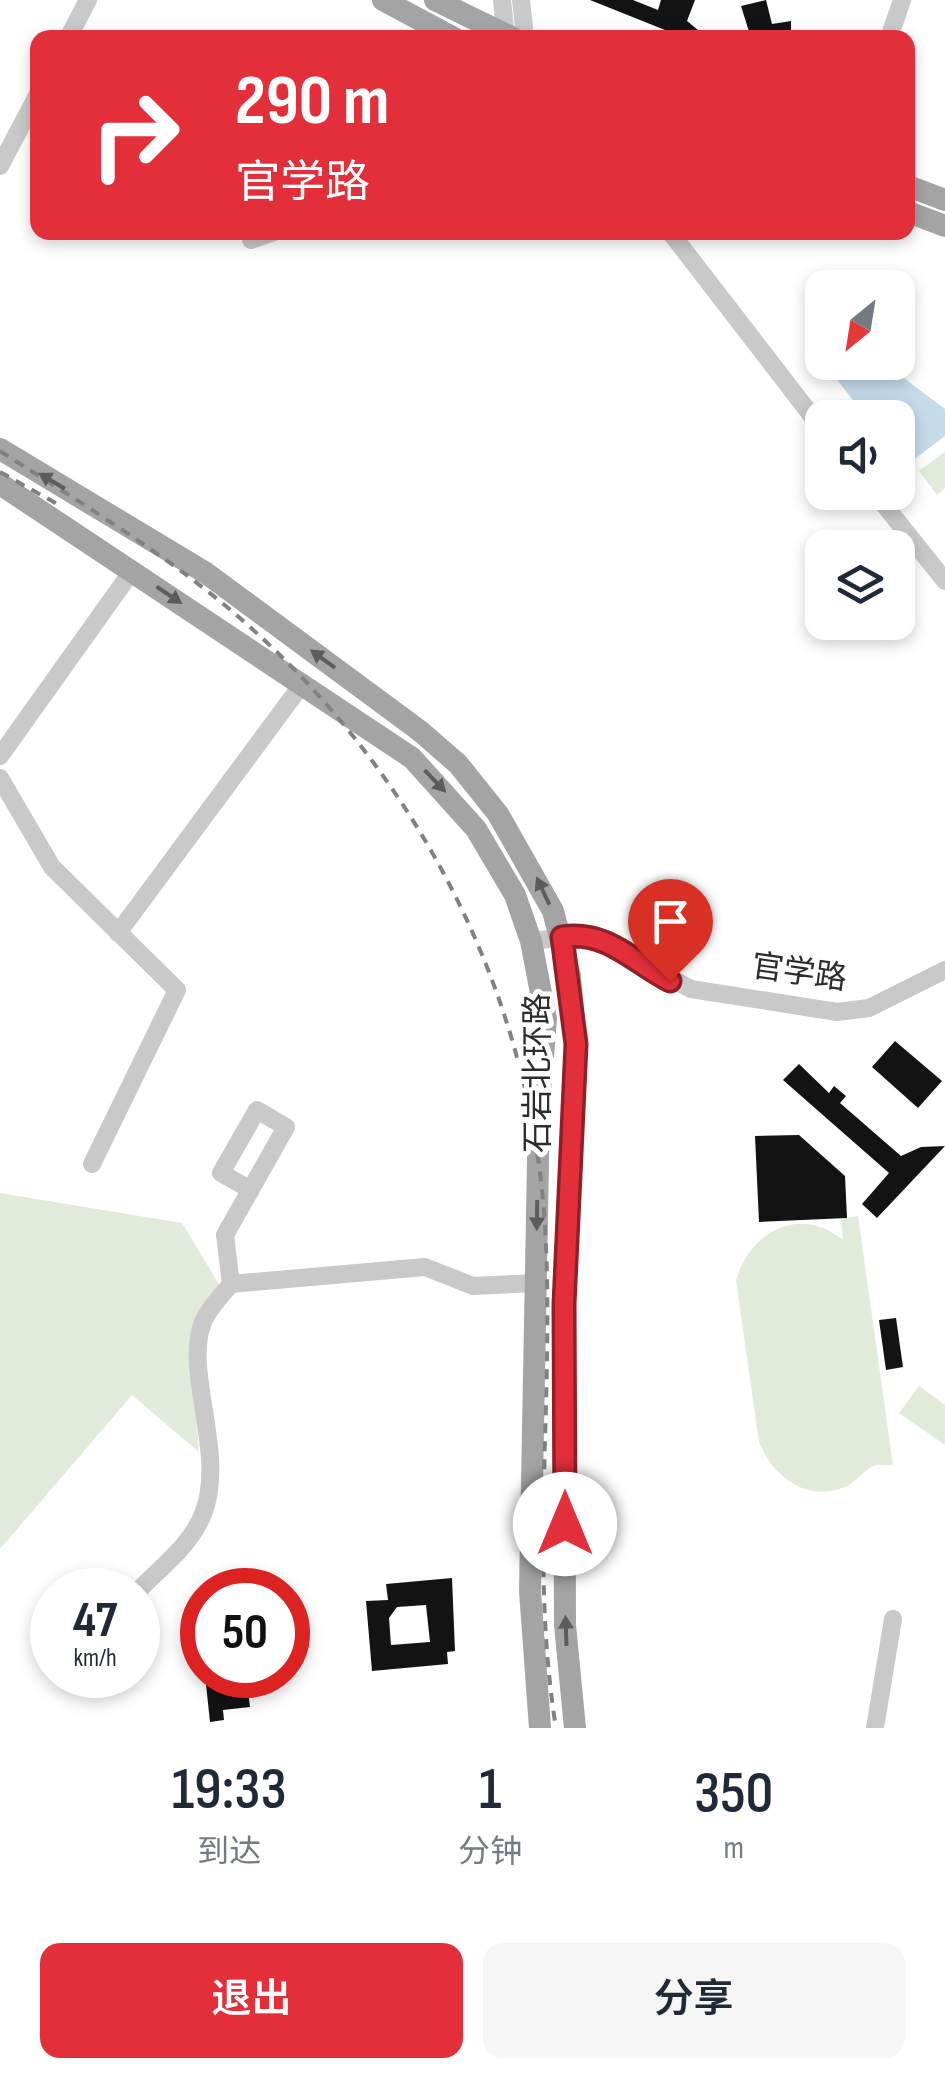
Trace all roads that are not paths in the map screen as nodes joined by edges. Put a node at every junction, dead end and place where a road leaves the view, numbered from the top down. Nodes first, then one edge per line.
1 (88, 0) edge
2 (382, 0) edge
3 (435, 0) edge
4 (502, 0) edge
5 (521, 0) edge
6 (902, 0) edge
7 (72, 30) edge
8 (439, 30) edge
9 (497, 30) edge
10 (510, 30) edge
11 (520, 30) edge
12 (892, 30) edge
13 (30, 109) edge
14 (0, 166) edge
15 (915, 189) edge
16 (945, 200) edge
17 (915, 215) edge
18 (945, 226) edge
19 (676, 240) edge
20 (805, 406) edge
21 (0, 449) edge
22 (0, 484) edge
23 (888, 510) edge
24 (132, 571) junction
25 (945, 581) edge
26 (303, 683) junction
27 (0, 756) edge
28 (0, 778) edge
29 (118, 933) junction
30 (562, 937) junction
31 (531, 942) junction
32 (945, 970) edge
33 (92, 1164) dead end
34 (251, 1190) dead end
35 (536, 1283) junction
36 (230, 1284) junction
37 (160, 1568) edge
38 (893, 1619) dead end
39 (540, 1728) edge
40 (575, 1728) edge
41 (875, 1728) edge

1 - 7 street
2 - 8 main road
3 - 9 main road
4 - 10 street
5 - 11 street
6 - 12 street
13 - 14 street
15 - 16 main road
17 - 18 main road
19 - 20 street
30 -> 21 main road, 石岩北环路
22 - 24 main road, 石岩北环路
23 - 25 street
24 -> 26 main road, 石岩北环路
24 - 27 street
26 - 29 street
26 -> 31 main road, 石岩北环路
28 - 29 street
29 - 33 street
30 - 31 street, 官学路
30 - 32 street, 官学路
40 -> 30 main road, 石岩北环路
31 -> 35 main road, 石岩北环路
34 - 36 street
35 - 36 street
35 - 39 main road, 石岩北环路
36 - 37 street
38 - 41 street

